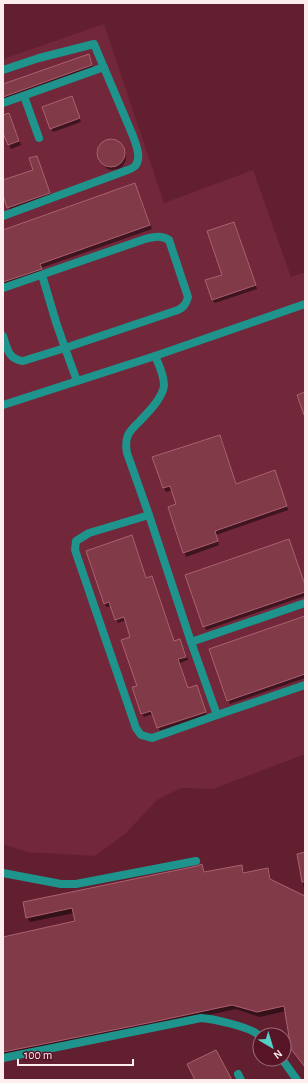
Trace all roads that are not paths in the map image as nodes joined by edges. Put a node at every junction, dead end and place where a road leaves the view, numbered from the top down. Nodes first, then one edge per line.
1 (104, 67) junction
2 (3, 70) edge
3 (24, 96) junction
4 (3, 103) edge
5 (39, 138) dead end
6 (3, 216) edge
7 (42, 275) junction
8 (3, 288) edge
9 (305, 304) edge
10 (3, 336) edge
11 (65, 348) junction
12 (156, 356) junction
13 (77, 381) junction
14 (3, 406) edge
15 (149, 515) junction
16 (305, 603) edge
17 (191, 642) junction
18 (305, 684) edge
19 (217, 715) junction
20 (196, 861) dead end
21 (3, 873) edge
22 (252, 1032) edge
23 (3, 1058) edge
24 (288, 1067) edge
25 (297, 1080) edge

1 - 2 lane
1 - 3 lane
1 - 6 lane
3 - 4 lane
3 - 5 lane
7 - 8 lane
7 - 11 lane
7 - 11 lane
9 - 12 lane
10 - 11 lane
11 - 13 lane
12 - 13 lane
12 - 15 lane
13 - 14 lane
15 - 17 lane
15 - 19 lane
16 - 17 lane
17 - 19 lane
18 - 19 lane
20 - 21 lane
22 - 23 lane
24 - 25 lane

